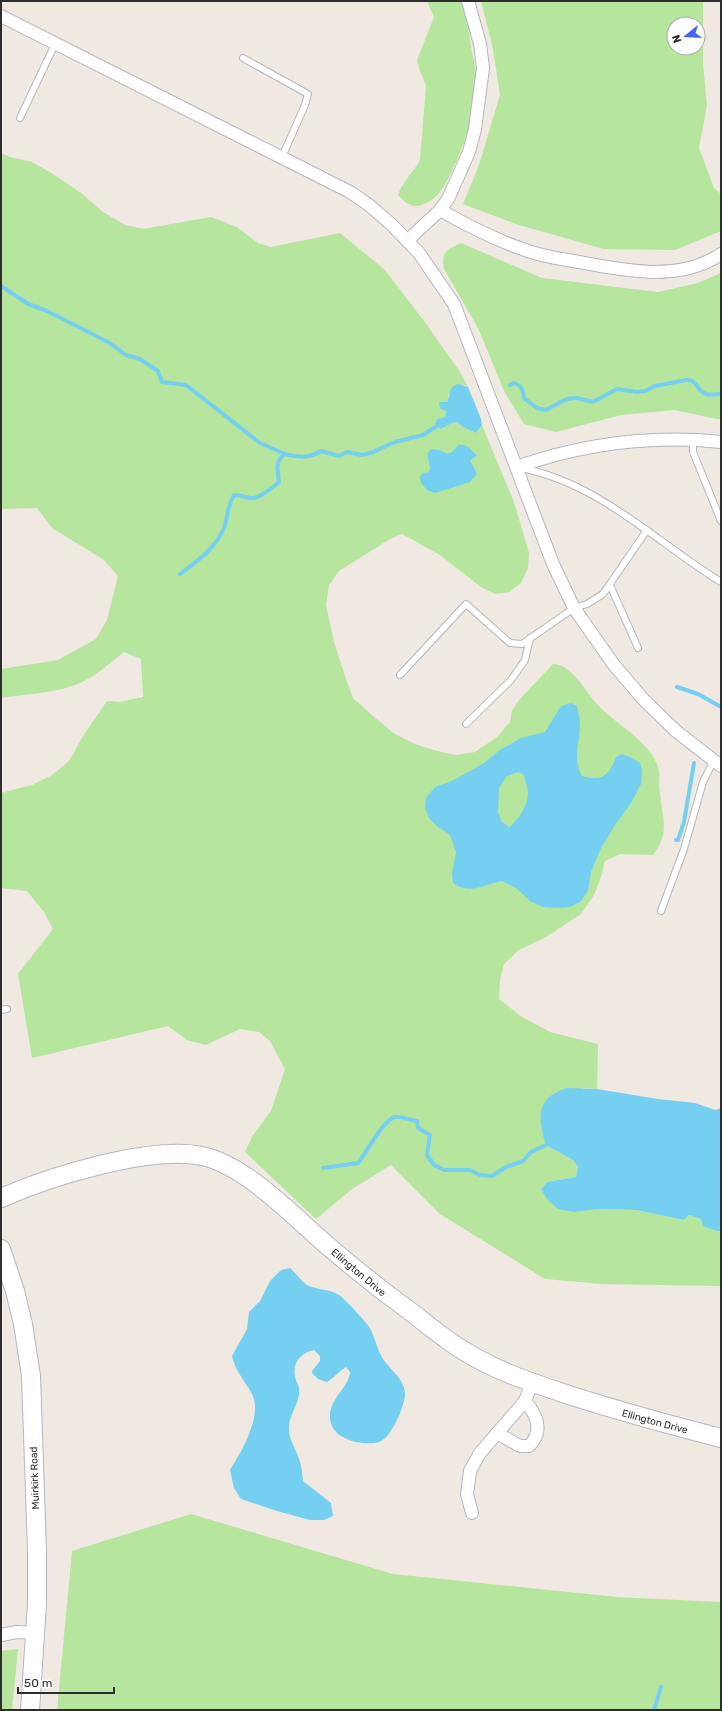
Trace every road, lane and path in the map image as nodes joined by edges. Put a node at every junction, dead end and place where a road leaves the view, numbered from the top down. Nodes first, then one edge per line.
1 (468, 1) edge
2 (1, 16) edge
3 (56, 44) junction
4 (243, 58) dead end
5 (20, 118) dead end
6 (282, 157) junction
7 (440, 210) junction
8 (407, 241) junction
9 (721, 254) edge
10 (693, 439) junction
11 (721, 442) edge
12 (517, 467) junction
13 (721, 521) edge
14 (647, 530) junction
15 (721, 582) edge
16 (610, 585) junction
17 (574, 608) junction
18 (530, 638) junction
19 (638, 648) dead end
20 (400, 675) dead end
21 (466, 724) dead end
22 (717, 763) edge
23 (661, 911) dead end
24 (1, 1198) edge
25 (1, 1249) edge
26 (532, 1383) junction
27 (525, 1401) junction
28 (497, 1433) junction
29 (721, 1438) edge
30 (472, 1513) dead end
31 (35, 1633) junction
32 (1, 1635) edge
33 (30, 1710) edge

1 - 7 street
2 - 3 street
3 - 5 lane
3 - 6 street
4 - 6 lane
6 - 8 street
7 - 8 street
7 - 9 street
8 - 12 street
10 - 11 street
10 - 12 street
10 - 13 lane
12 - 14 lane
12 - 17 street
14 - 15 lane
14 - 16 lane
16 - 17 lane
16 - 19 lane
17 - 18 lane
17 - 22 street
18 - 20 lane
18 - 21 lane
22 - 23 lane
24 - 26 street, Ellington Drive
25 - 31 street, Muirkirk Road
26 - 27 street
26 - 29 street, Ellington Drive
27 - 28 street
27 - 28 street
28 - 30 street
31 - 32 street
31 - 33 street, Muirkirk Road

